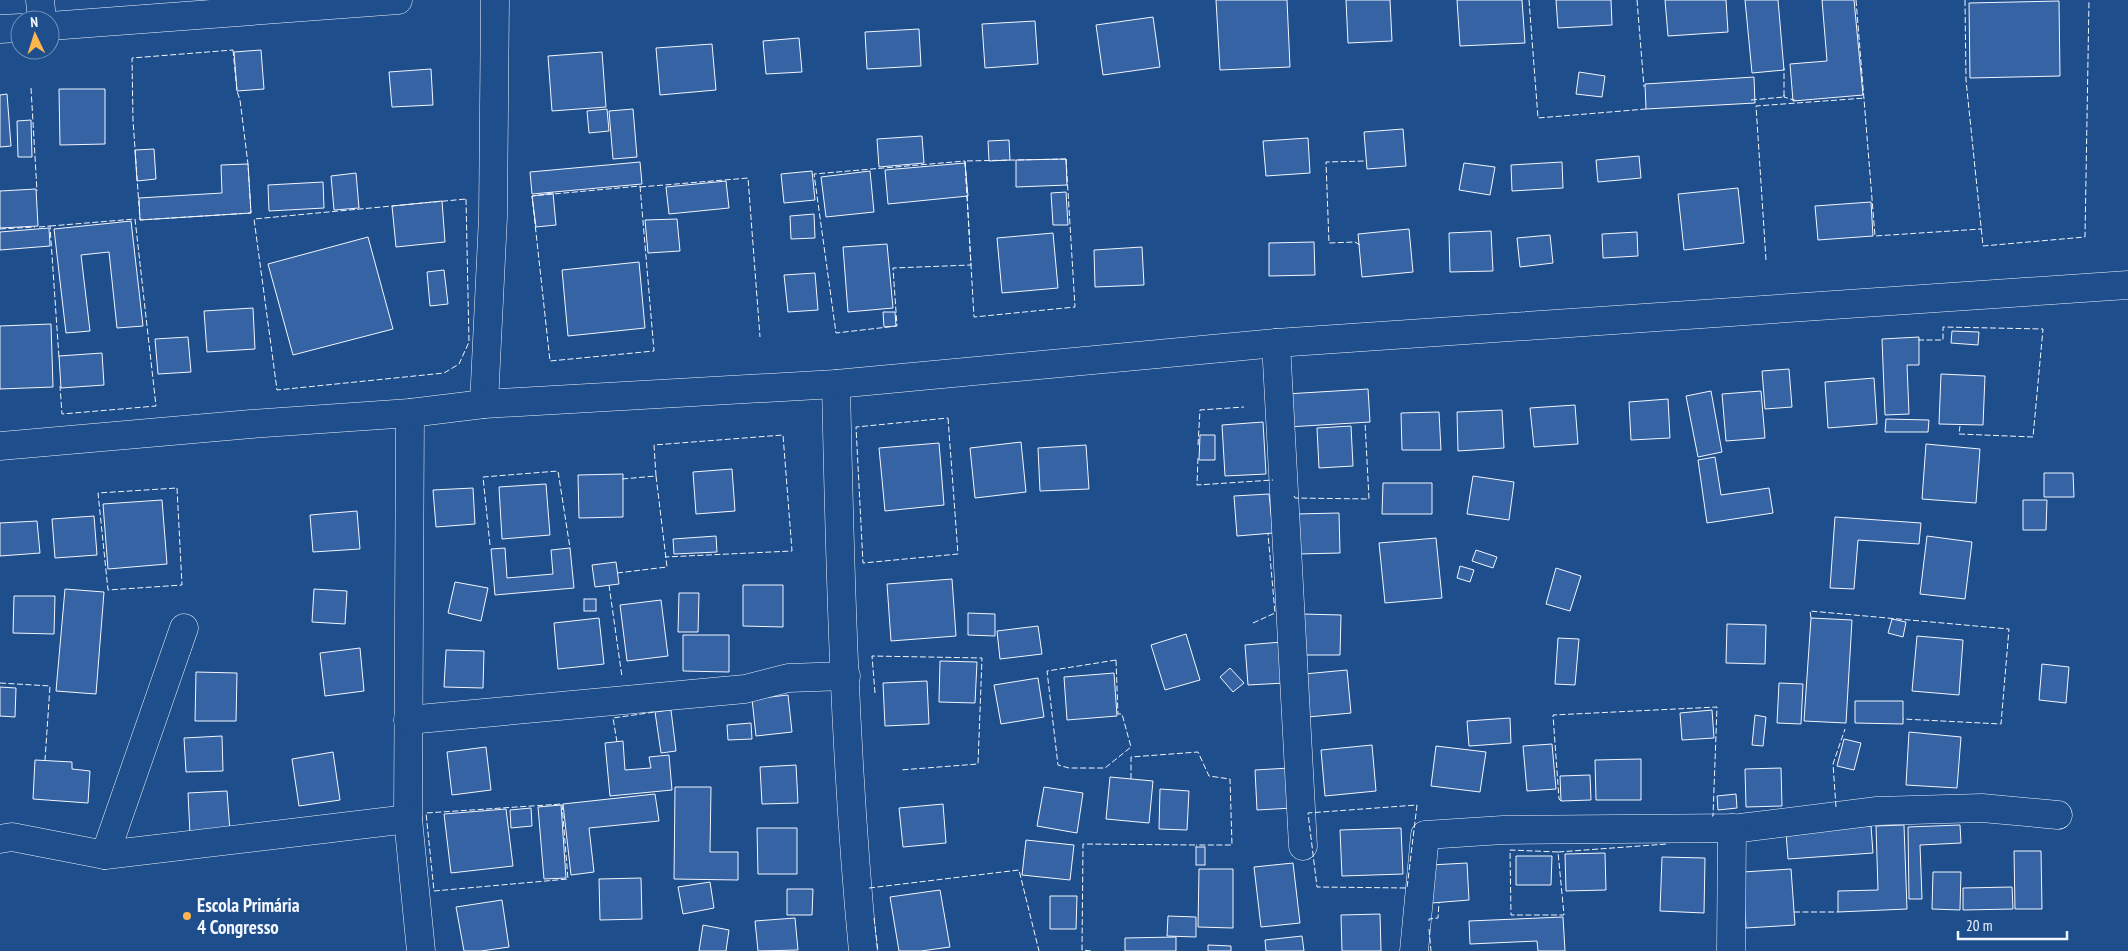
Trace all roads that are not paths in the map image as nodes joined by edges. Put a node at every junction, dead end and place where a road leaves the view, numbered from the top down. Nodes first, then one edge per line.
1 (398, 0) edge
2 (495, 0) edge
3 (60, 25) edge
4 (2128, 285) edge
5 (1276, 343) junction
6 (836, 384) junction
7 (484, 404) junction
8 (410, 413) junction
9 (0, 446) edge
10 (184, 628) dead end
11 (846, 676) junction
12 (408, 720) junction
13 (2058, 815) dead end
14 (408, 819) junction
15 (1732, 828) junction
16 (0, 838) edge
17 (1303, 846) dead end
18 (105, 856) junction
19 (422, 951) edge
20 (863, 951) edge
21 (1414, 951) edge
22 (1731, 951) edge

1 - 3 street
2 - 7 street
4 - 5 street
5 - 6 street
5 - 17 street
6 - 7 street
6 - 11 street
7 - 8 street
8 - 9 street
8 - 12 street
10 - 18 street
11 - 12 street
11 - 20 street
12 - 14 street
13 - 15 street
14 - 18 street
14 - 19 street
15 - 21 street
15 - 22 street
16 - 18 street

